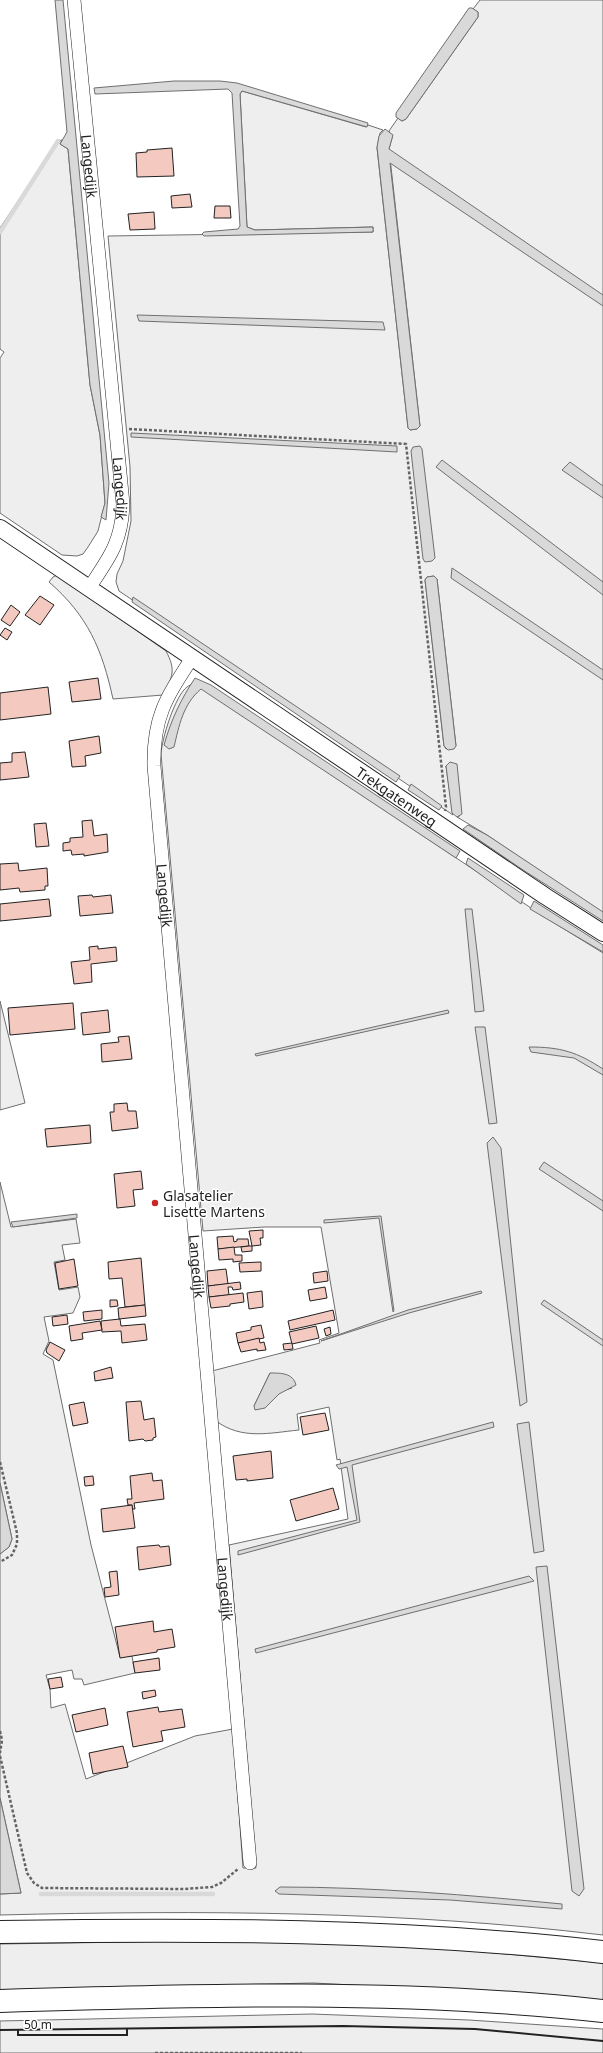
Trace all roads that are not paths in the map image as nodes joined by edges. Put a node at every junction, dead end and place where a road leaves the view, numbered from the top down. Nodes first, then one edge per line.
1 (74, 0) edge
2 (0, 528) edge
3 (89, 588) junction
4 (192, 658) junction
5 (603, 933) edge
6 (250, 1863) road end
7 (0, 1932) edge
8 (603, 1952) edge
9 (0, 2001) edge
10 (603, 2011) edge

1 - 3 street, Langedijk
2 - 3 street
3 - 4 street
4 - 5 street, Trekgatenweg
4 - 6 street, Langedijk
7 - 8 highway
9 - 10 highway

